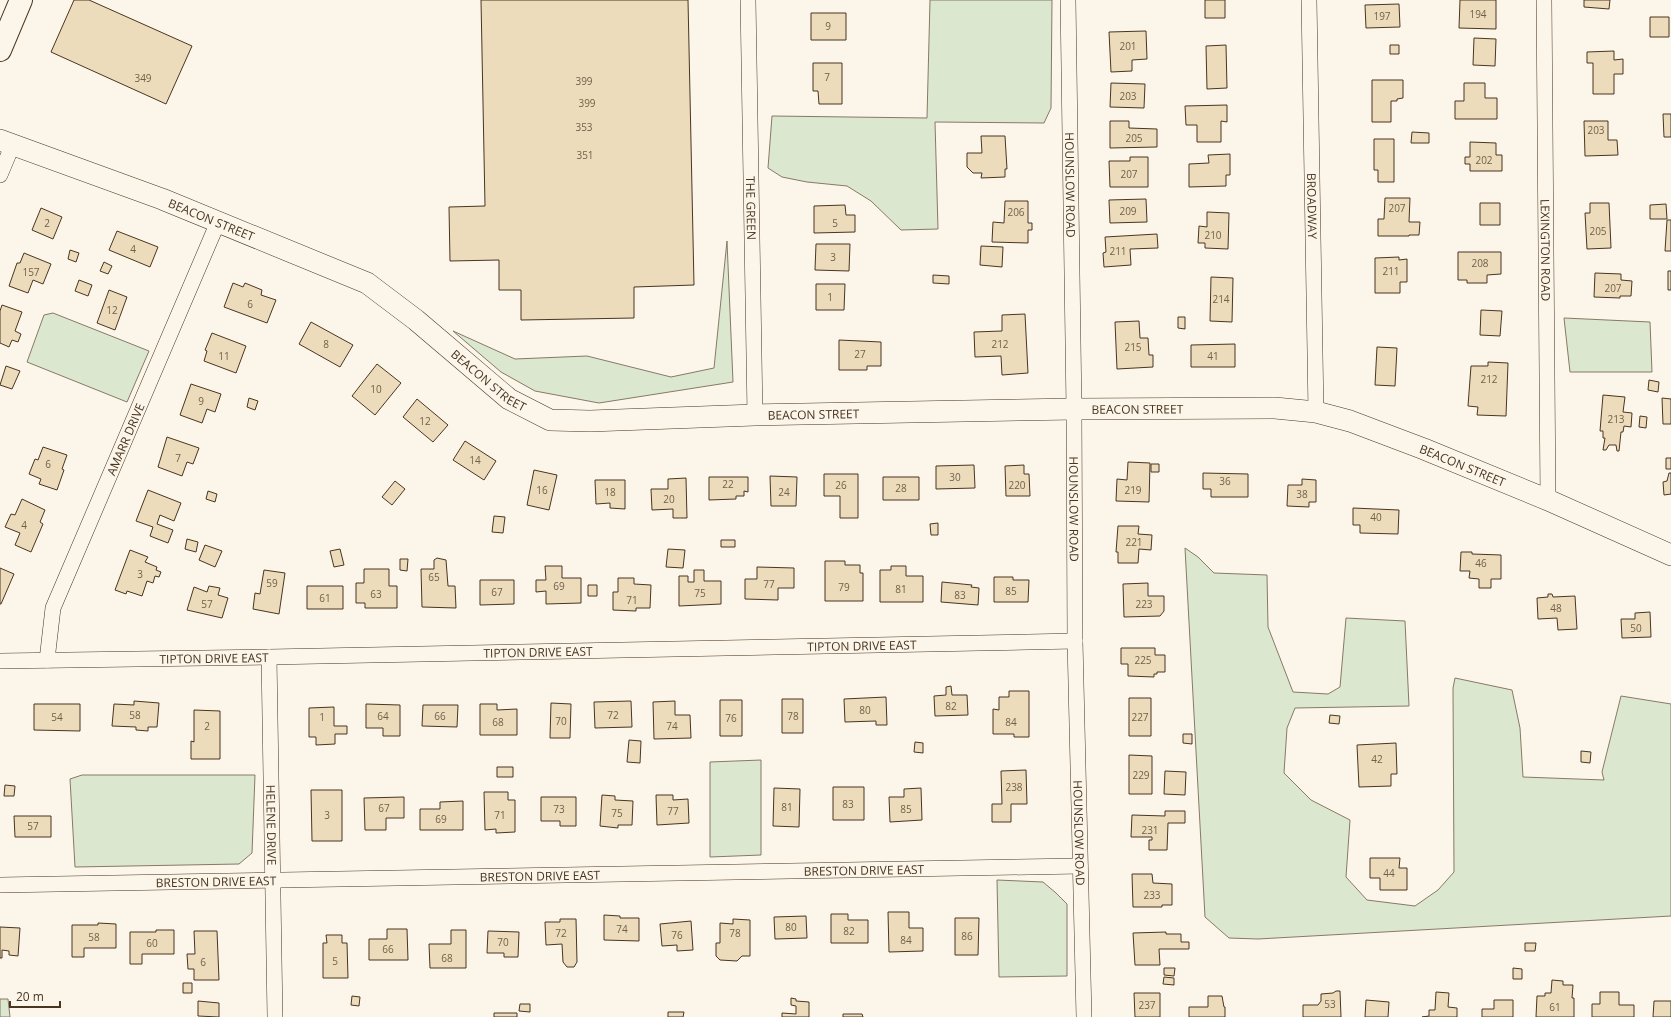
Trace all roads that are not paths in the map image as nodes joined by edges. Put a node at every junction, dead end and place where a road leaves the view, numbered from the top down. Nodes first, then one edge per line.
1 (21, 0) edge
2 (748, 0) edge
3 (1068, 0) edge
4 (1309, 0) edge
5 (1544, 0) edge
6 (0, 50) edge
7 (6, 142) edge
8 (0, 175) edge
9 (218, 222) junction
10 (1074, 410) junction
11 (1316, 412) junction
12 (755, 415) junction
13 (1548, 500) junction
14 (1671, 555) edge
15 (1075, 641) junction
16 (269, 657) junction
17 (47, 660) junction
18 (0, 661) edge
19 (1080, 866) junction
20 (273, 880) junction
21 (0, 884) edge
22 (276, 1017) edge
23 (1084, 1017) edge

1 - 6 highway
2 - 12 street, THE GREEN
3 - 10 street, HOUNSLOW ROAD
4 - 11 street, BROADWAY
5 - 13 street, LEXINGTON ROAD
7 - 8 street
7 - 9 street, BEACON STREET
9 - 12 street, BEACON STREET
9 - 17 street, AMARR DRIVE
10 - 11 street, BEACON STREET
10 - 12 street, BEACON STREET
10 - 15 street, HOUNSLOW ROAD
11 - 13 street, BEACON STREET
13 - 14 street, BEACON STREET
15 - 16 street, TIPTON DRIVE EAST
15 - 19 street, HOUNSLOW ROAD
16 - 17 street, TIPTON DRIVE EAST
16 - 20 street, HELENE DRIVE
17 - 18 street, TIPTON DRIVE EAST
19 - 20 street, BRESTON DRIVE EAST
19 - 23 street, HOUNSLOW ROAD
20 - 21 street, BRESTON DRIVE EAST
20 - 22 street, HELENE DRIVE

